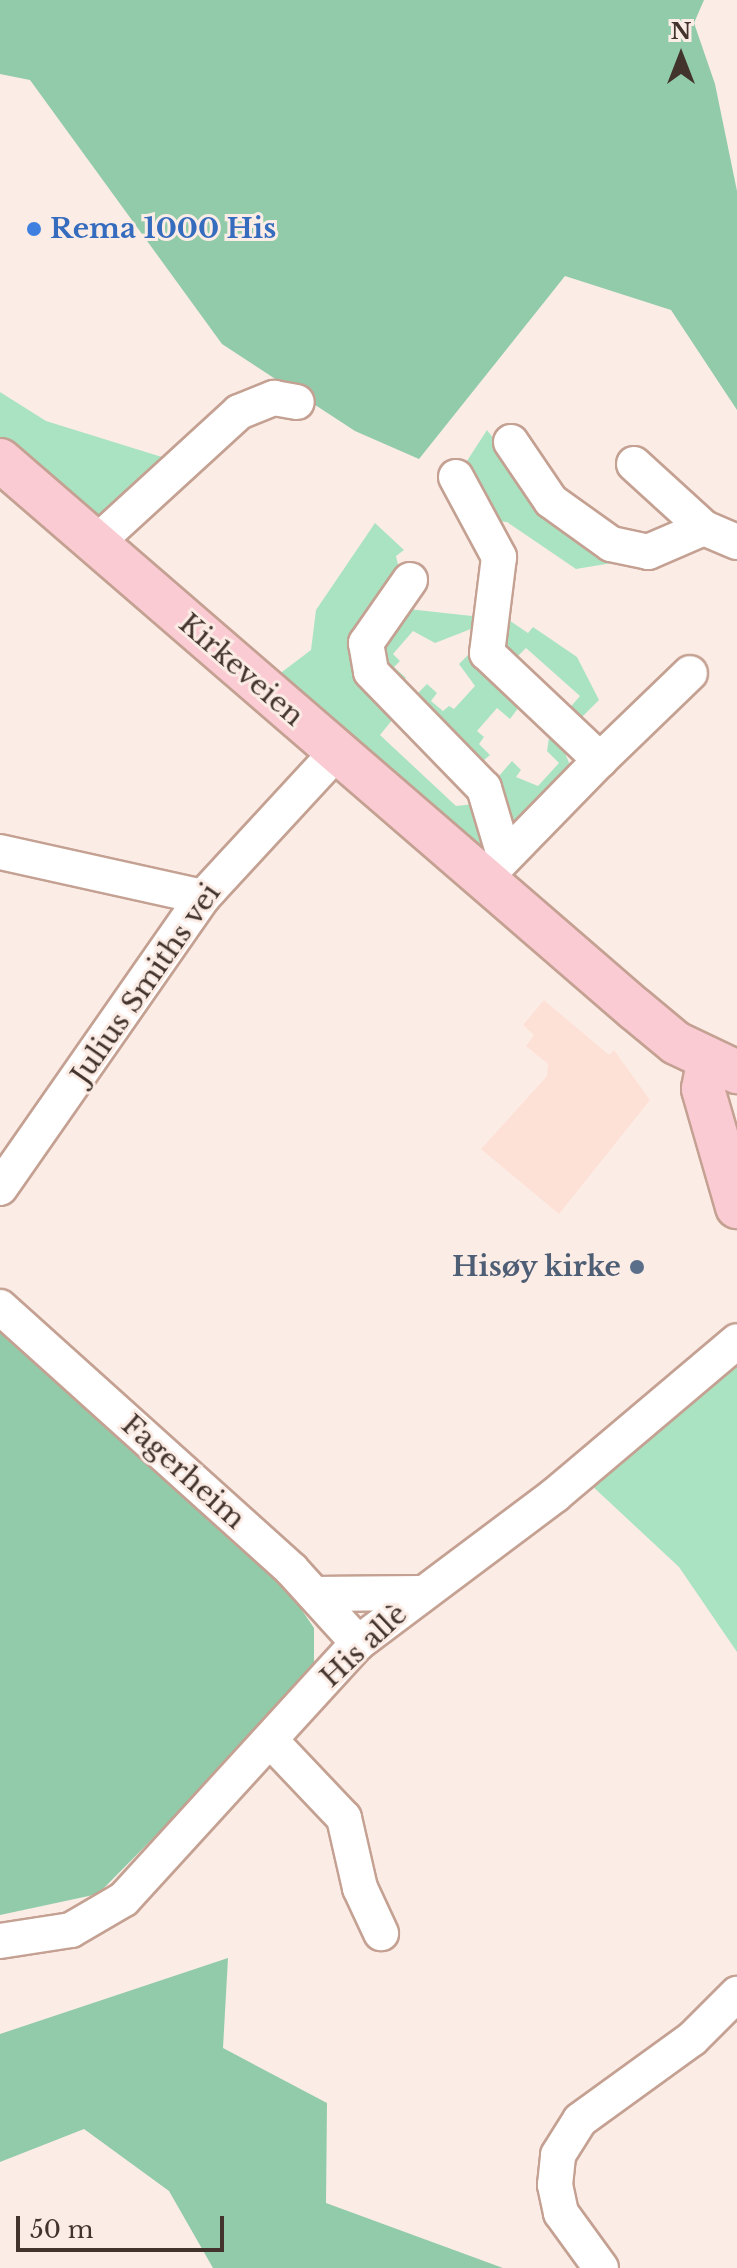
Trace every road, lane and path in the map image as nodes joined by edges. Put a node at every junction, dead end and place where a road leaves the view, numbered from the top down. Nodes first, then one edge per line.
1 (297, 402) dead end
2 (511, 442) dead end
3 (0, 460) edge
4 (634, 464) dead end
5 (456, 477) dead end
6 (704, 528) junction
7 (737, 542) edge
8 (96, 543) junction
9 (410, 580) dead end
10 (690, 673) dead end
11 (336, 753) junction
12 (600, 760) junction
13 (0, 852) edge
14 (494, 867) junction
15 (203, 897) junction
16 (722, 1068) edge
17 (0, 1188) edge
18 (737, 1207) edge
19 (0, 1307) edge
20 (737, 1341) edge
21 (420, 1593) junction
22 (314, 1594) junction
23 (358, 1643) junction
24 (271, 1741) junction
25 (381, 1933) dead end
26 (0, 1941) edge
27 (737, 1994) edge
28 (601, 2268) edge

1 - 8 street
2 - 6 street
3 - 8 main road, Kirkeveien
4 - 6 street
5 - 12 street
6 - 7 street
8 - 11 main road, Kirkeveien
9 - 14 street
10 - 12 street
11 - 14 main road, Kirkeveien
11 - 15 street, Julius Smiths vei
12 - 14 street
13 - 15 street
14 - 16 main road, Kirkeveien
15 - 17 street, Julius Smiths vei
16 - 18 main road
19 - 22 street, Fagerheim
20 - 21 street, His allè
21 - 22 street
21 - 23 street, His allè
22 - 23 street, Fagerheim
23 - 24 street, His allè
24 - 25 street
24 - 26 street, His allè
27 - 28 street

